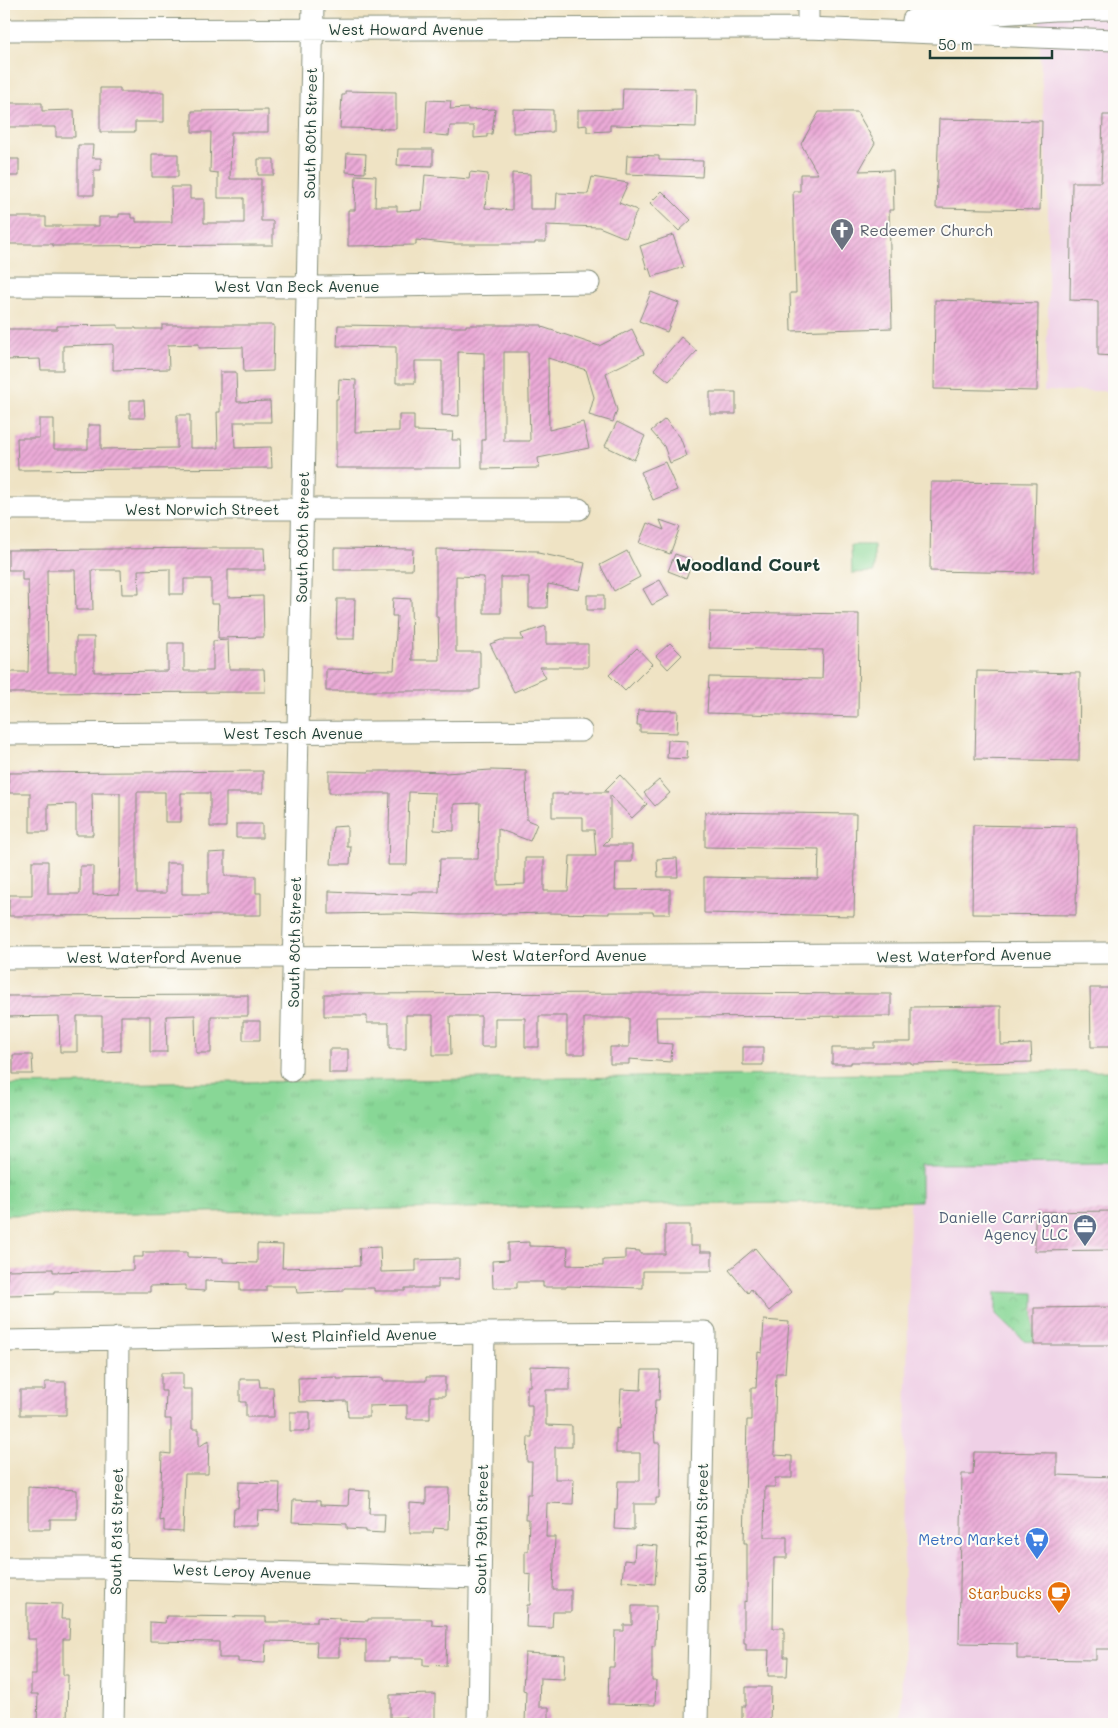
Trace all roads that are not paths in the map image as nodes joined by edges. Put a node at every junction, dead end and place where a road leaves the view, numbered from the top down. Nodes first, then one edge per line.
1 (313, 4) edge
2 (808, 4) edge
3 (1114, 9) edge
4 (808, 28) junction
5 (4, 30) edge
6 (313, 30) junction
7 (1114, 40) edge
8 (589, 283) dead end
9 (4, 286) edge
10 (306, 287) junction
11 (4, 509) edge
12 (302, 509) junction
13 (579, 509) dead end
14 (582, 731) dead end
15 (299, 733) junction
16 (4, 734) edge
17 (1114, 953) edge
18 (294, 956) junction
19 (4, 958) edge
20 (291, 1071) dead end
21 (705, 1332) joint
22 (484, 1333) junction
23 (118, 1338) junction
24 (4, 1340) edge
25 (4, 1568) edge
26 (116, 1568) junction
27 (480, 1578) junction
28 (113, 1724) edge
29 (478, 1724) edge
30 (697, 1724) edge

1 - 6 street, South 80th Street
2 - 4 street
3 - 4 street, West Howard Avenue
4 - 6 street, West Howard Avenue
4 - 7 street, West Howard Avenue
5 - 6 street, West Howard Avenue
6 - 10 street, South 80th Street
8 - 10 street, West Van Beck Avenue
9 - 10 street, West Van Beck Avenue
10 - 12 street, South 80th Street
11 - 12 street, West Norwich Street
12 - 13 street, West Norwich Street
12 - 15 street, South 80th Street
14 - 15 street, West Tesch Avenue
15 - 16 street, West Tesch Avenue
15 - 18 street, South 80th Street
17 - 18 street, West Waterford Avenue
18 - 19 street, West Waterford Avenue
18 - 20 street, South 80th Street
21 - 22 street, West Plainfield Avenue
21 - 30 street, South 78th Street
22 - 23 street, West Plainfield Avenue
22 - 27 street, South 79th Street
23 - 24 street, West Plainfield Avenue
23 - 26 street, South 81st Street
25 - 26 street, West Leroy Avenue
26 - 27 street, West Leroy Avenue
26 - 28 street, South 81st Street
27 - 29 street, South 79th Street

